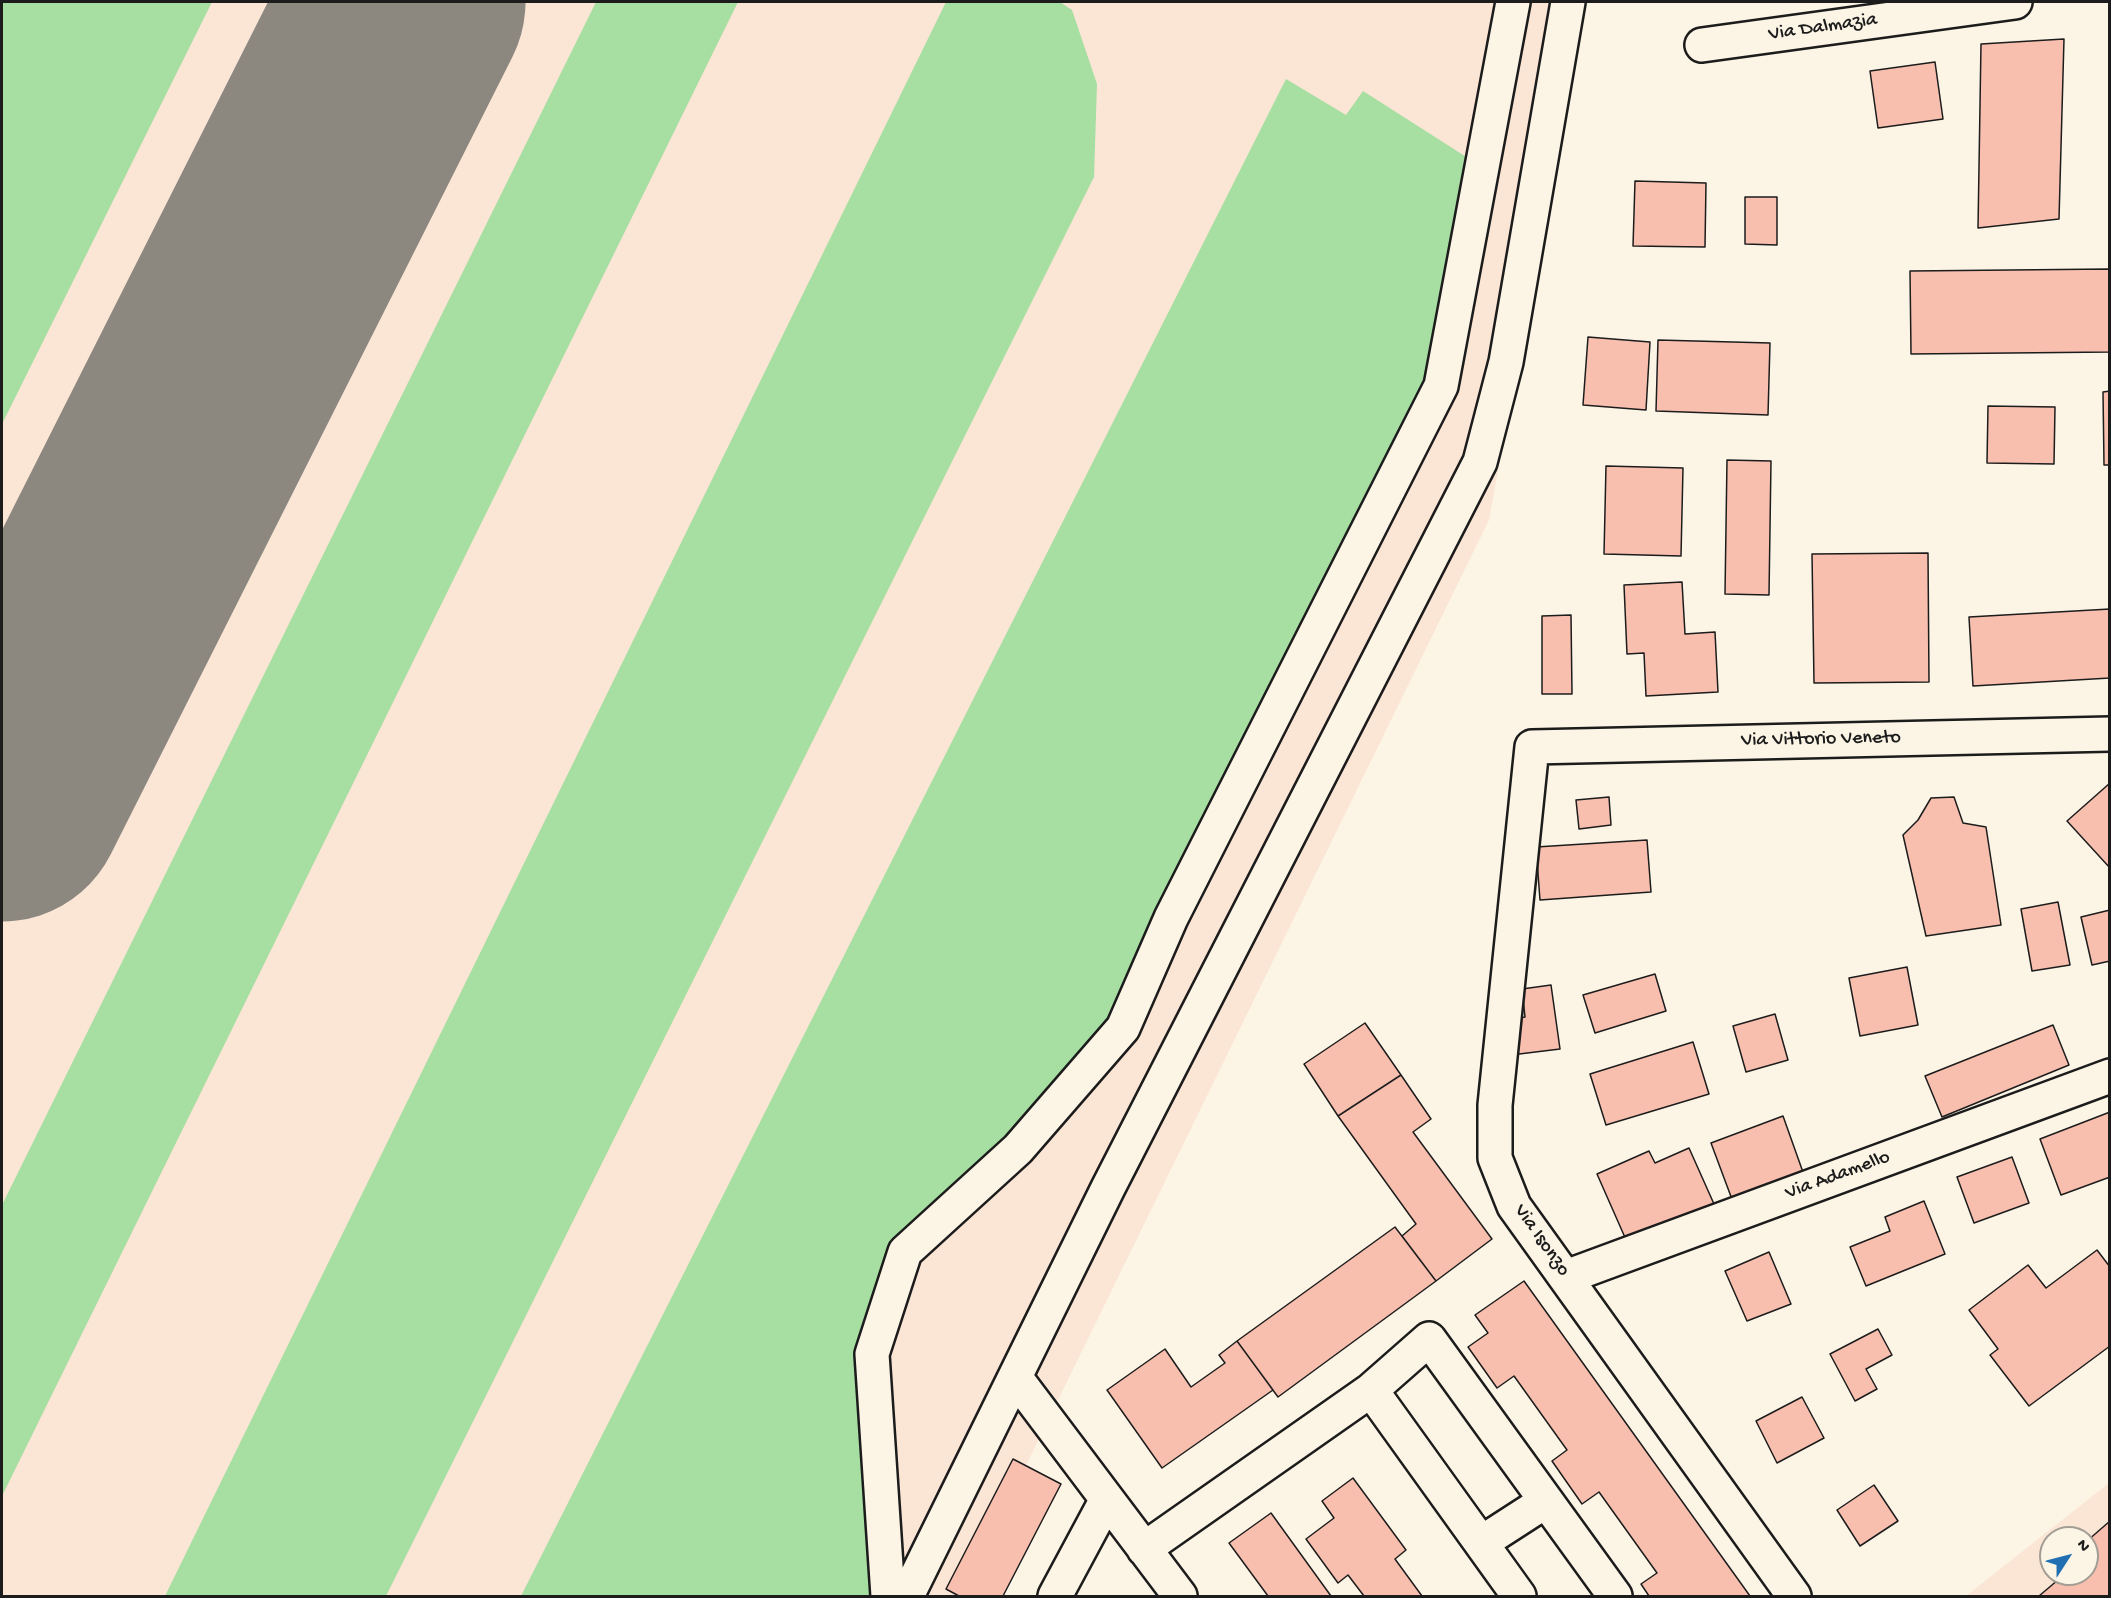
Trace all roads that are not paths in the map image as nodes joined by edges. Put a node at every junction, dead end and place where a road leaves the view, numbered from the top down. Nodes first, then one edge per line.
1 (1513, 2) edge
2 (1568, 2) edge
3 (2015, 2) edge
4 (1702, 45) dead end
5 (2109, 734) edge
6 (1532, 747) joint
7 (2109, 1076) edge
8 (1566, 1276) junction
9 (1015, 1377) junction
10 (1371, 1390) junction
11 (1107, 1499) junction
12 (1546, 1501) junction
13 (1481, 1543) junction
14 (1144, 1549) junction
15 (888, 1596) edge
16 (907, 1596) edge
17 (1055, 1596) edge
18 (1180, 1596) edge
19 (1519, 1596) edge
20 (1615, 1596) edge
21 (1794, 1596) edge

1 - 15 street
2 - 9 street
3 - 4 street, Via Dalmazia
5 - 6 street, Via Vittorio Veneto
6 - 8 street, Via Isonzo
7 - 8 street, Via Adamello
8 - 21 street, Via Isonzo
9 - 11 street
9 - 16 street
10 - 12 street
10 - 13 street
10 - 14 street
11 - 14 street
11 - 17 street
12 - 13 street
12 - 20 street
13 - 19 street
14 - 18 street

